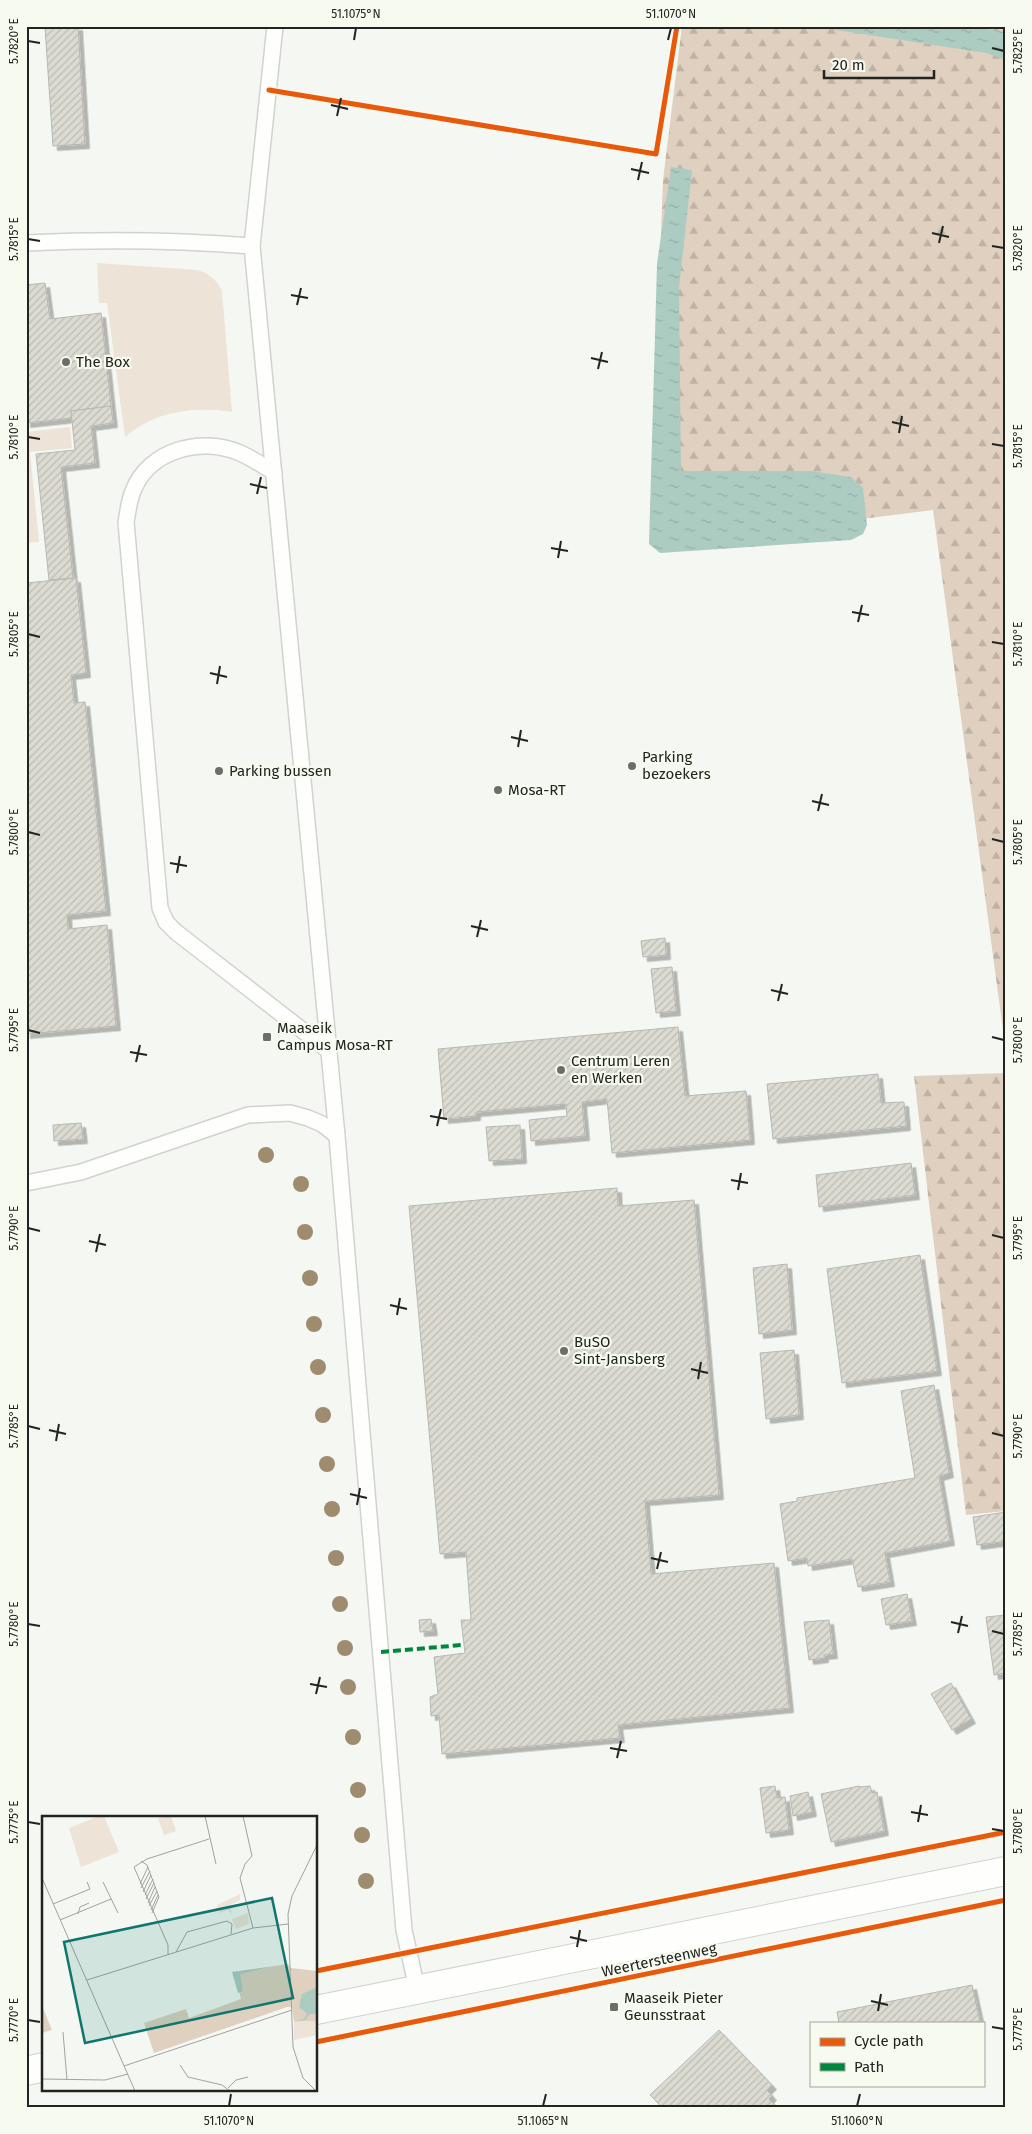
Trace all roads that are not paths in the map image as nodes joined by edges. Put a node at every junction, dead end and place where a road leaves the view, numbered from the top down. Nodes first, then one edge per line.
1 (276, 26) edge
2 (26, 243) edge
3 (252, 246) junction
4 (274, 472) junction
5 (328, 1051) junction
6 (337, 1136) junction
7 (26, 1183) edge
8 (1006, 1871) edge
9 (416, 1989) junction
10 (318, 2010) edge
11 (42, 2067) edge
12 (26, 2070) edge

1 - 3 lane
2 - 3 lane
3 - 4 lane
4 - 5 lane
4 - 5 lane
5 - 6 lane
6 - 7 lane
6 - 9 lane
8 - 9 main road, Weertersteenweg
9 - 10 main road, Weertersteenweg
11 - 12 main road

